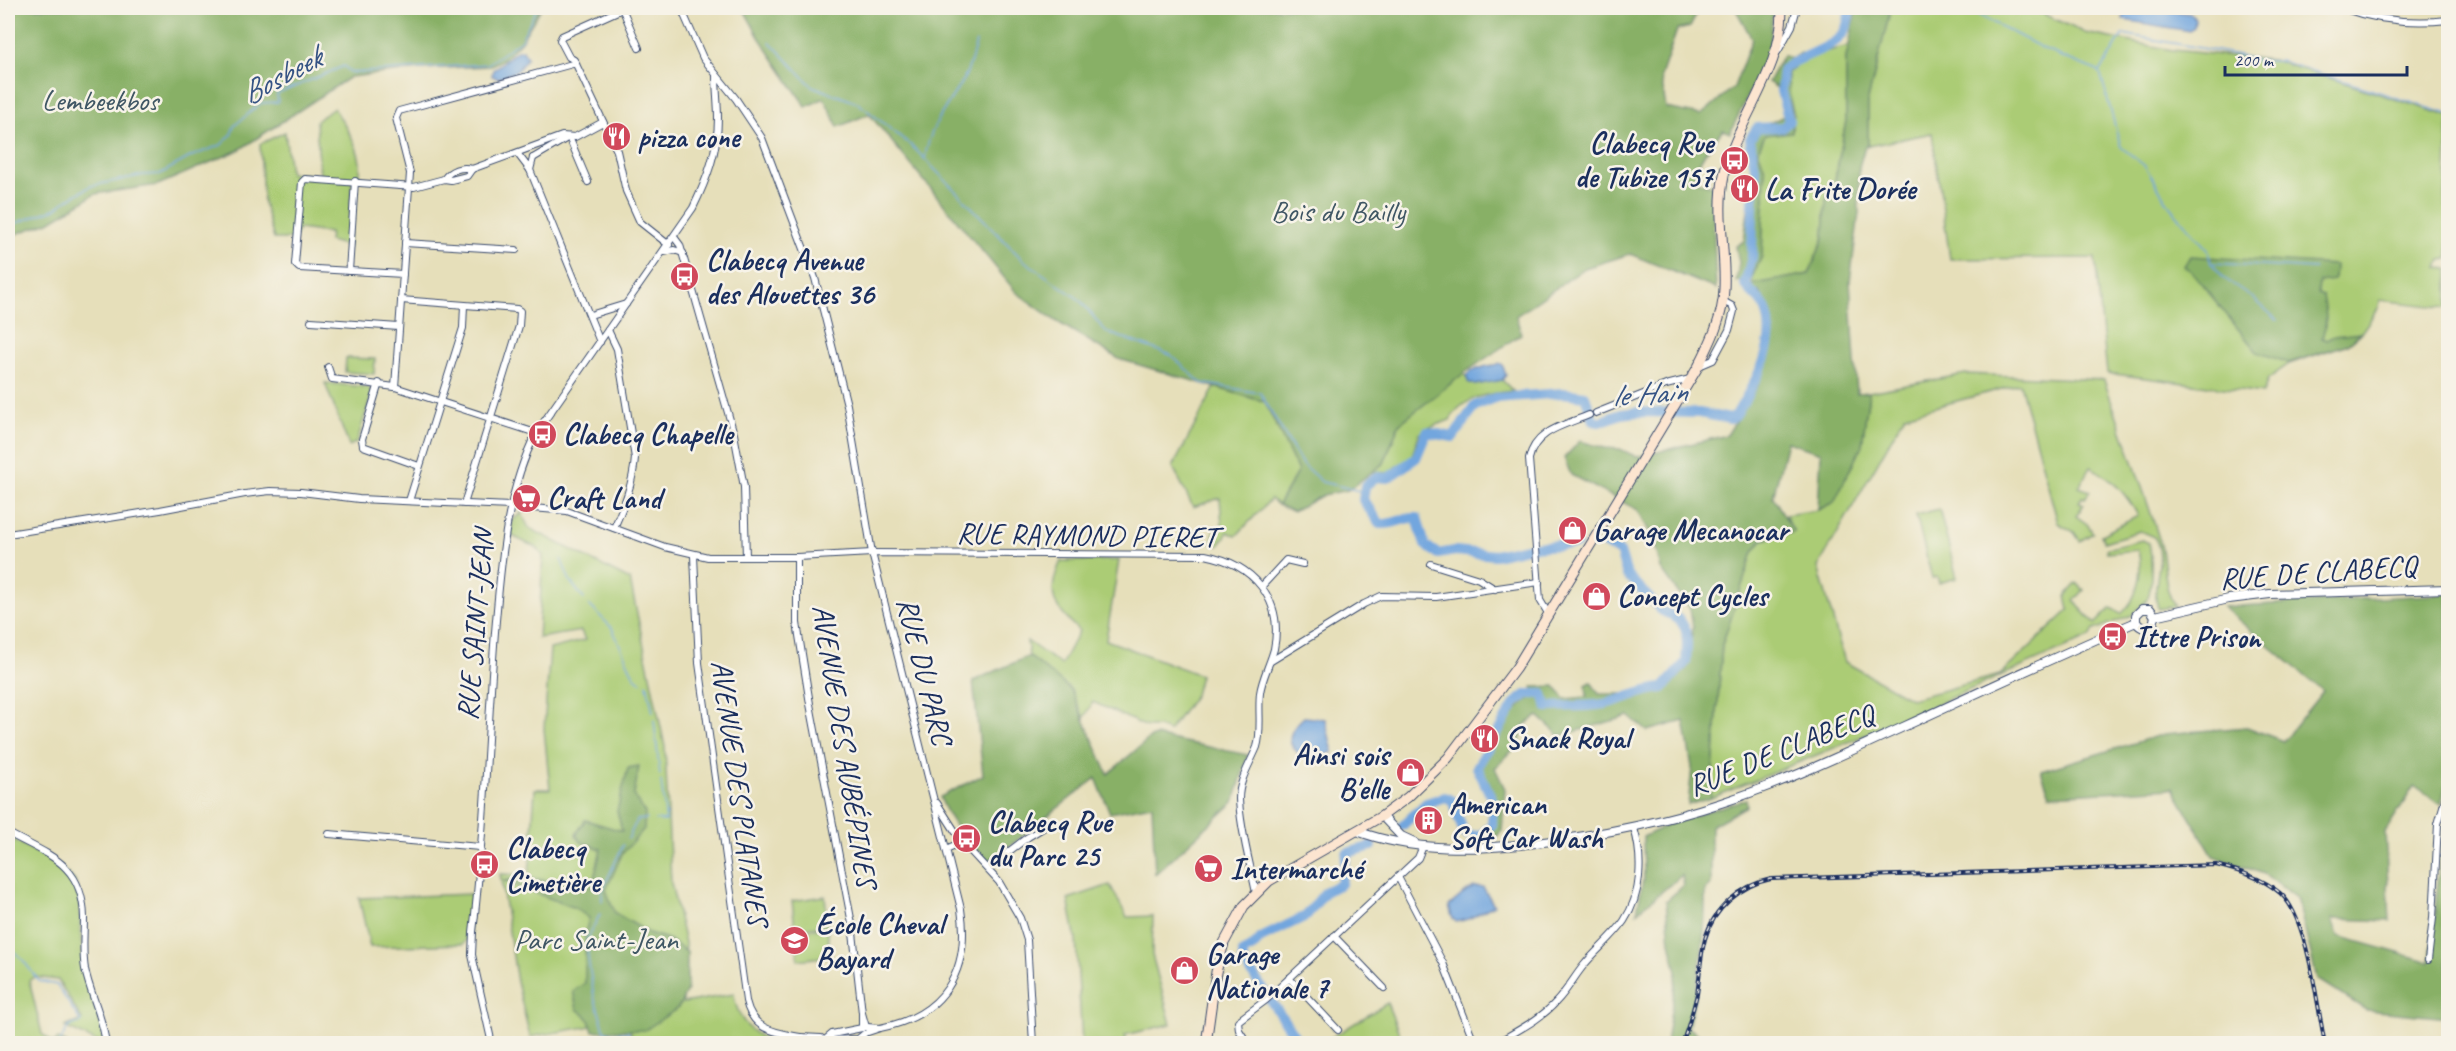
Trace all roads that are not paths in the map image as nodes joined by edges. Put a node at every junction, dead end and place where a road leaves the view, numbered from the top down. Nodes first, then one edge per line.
1 (622, 8) edge
2 (681, 8) edge
3 (1782, 8) edge
4 (1797, 8) edge
5 (2343, 8) edge
6 (2448, 20) edge
7 (639, 48) dead end
8 (1774, 56) junction
9 (576, 63) junction
10 (716, 75) junction
11 (603, 122) junction
12 (569, 137) junction
13 (529, 148) junction
14 (517, 153) junction
15 (533, 158) junction
16 (530, 170) junction
17 (355, 182) junction
18 (588, 182) dead end
19 (409, 187) junction
20 (675, 237) junction
21 (405, 243) junction
22 (669, 245) junction
23 (516, 250) dead end
24 (664, 252) junction
25 (683, 253) junction
26 (349, 270) junction
27 (403, 274) junction
28 (401, 300) junction
29 (627, 304) junction
30 (464, 305) junction
31 (590, 315) junction
32 (311, 321) dead end
33 (399, 327) junction
34 (608, 330) junction
35 (600, 342) junction
36 (328, 367) dead end
37 (1690, 379) junction
38 (379, 383) junction
39 (395, 387) junction
40 (440, 402) junction
41 (490, 417) junction
42 (536, 433) junction
43 (419, 466) junction
44 (409, 501) junction
45 (464, 504) junction
46 (510, 506) junction
47 (615, 528) junction
48 (8, 534) edge
49 (872, 553) junction
50 (694, 556) junction
51 (746, 557) junction
52 (797, 557) junction
53 (1303, 564) dead end
54 (1431, 564) dead end
55 (1539, 582) junction
56 (1262, 586) junction
57 (1496, 589) junction
58 (2448, 589) edge
59 (1549, 615) junction
60 (2156, 616) junction
61 (2136, 622) junction
62 (1271, 662) junction
63 (2448, 789) edge
64 (934, 799) junction
65 (1382, 816) junction
66 (1043, 828) dead end
67 (1634, 828) junction
68 (1357, 831) junction
69 (8, 833) edge
70 (329, 834) dead end
71 (962, 842) junction
72 (1423, 846) junction
73 (480, 847) junction
74 (946, 849) junction
75 (987, 868) junction
76 (1398, 878) junction
77 (1256, 893) junction
78 (1334, 936) junction
79 (2428, 960) dead end
80 (1289, 978) junction
81 (1384, 988) dead end
82 (880, 1028) joint
83 (865, 1029) junction
84 (1338, 1030) dead end
85 (824, 1041) edge
86 (106, 1044) edge
87 (492, 1044) edge
88 (1033, 1044) edge
89 (1206, 1044) edge
90 (1248, 1044) edge
91 (1475, 1044) edge
92 (1496, 1044) edge

1 - 7 street
1 - 9 street
2 - 10 street
3 - 8 main road
4 - 8 street
5 - 6 street
8 - 37 main road
9 - 11 street
9 - 19 street
10 - 20 street, RUE SAINT-JEAN
10 - 49 street, RUE DU PARC
11 - 12 street
11 - 22 street
12 - 13 street
12 - 15 street
12 - 18 street
13 - 14 street
13 - 15 street
14 - 16 street
14 - 19 street
15 - 16 street
16 - 31 street
17 - 19 street
17 - 26 street
17 - 26 street
19 - 21 street
20 - 22 street, RUE SAINT-JEAN
20 - 25 street
21 - 23 street
21 - 27 street
22 - 24 street, RUE SAINT-JEAN
24 - 25 street
24 - 29 street, RUE SAINT-JEAN
25 - 51 street
26 - 27 street
27 - 28 street
28 - 30 street
28 - 33 street
29 - 31 street
29 - 34 street, RUE SAINT-JEAN
30 - 40 street
30 - 41 street
31 - 35 street
32 - 33 street
33 - 39 street
34 - 35 street, RUE SAINT-JEAN
34 - 47 street
35 - 42 street, RUE SAINT-JEAN
36 - 38 street
37 - 55 street
37 - 59 main road
38 - 39 street
38 - 43 street
39 - 40 street
40 - 41 street
40 - 43 street
41 - 42 street
41 - 45 street
42 - 46 street, RUE SAINT-JEAN
43 - 44 street
44 - 45 street, RUE RAYMOND PIERET
44 - 48 street, RUE RAYMOND PIERET
45 - 46 street, RUE RAYMOND PIERET
46 - 47 street, RUE RAYMOND PIERET
46 - 73 street, RUE SAINT-JEAN
47 - 50 street, RUE RAYMOND PIERET
49 - 52 street, RUE RAYMOND PIERET
49 - 56 street, RUE RAYMOND PIERET
49 - 64 street, RUE DU PARC
50 - 51 street, RUE RAYMOND PIERET
50 - 85 street, AVENUE DES PLATANES
51 - 52 street, RUE RAYMOND PIERET
52 - 83 street, AVENUE DES AUBÉPINES
53 - 56 street
54 - 57 street
55 - 57 street
55 - 59 street
56 - 62 street, RUE RAYMOND PIERET
57 - 62 street
58 - 60 street, RUE DE CLABECQ
59 - 65 main road
60 - 61 street, RUE DE CLABECQ
60 - 61 street, RUE DE CLABECQ
61 - 67 street, RUE DE CLABECQ
62 - 77 street, RUE RAYMOND PIERET
63 - 79 street
64 - 71 street, RUE DU PARC
64 - 74 street, RUE DU PARC
65 - 68 main road
65 - 72 street, RUE DE CLABECQ
66 - 75 street
67 - 72 street, RUE DE CLABECQ
67 - 92 street
68 - 72 street, RUE DE CLABECQ
68 - 77 main road
69 - 86 street
70 - 73 street
71 - 74 street
71 - 75 street, RUE DU PARC
72 - 76 street
73 - 87 street, RUE SAINT-JEAN
74 - 82 street, RUE DU PARC
75 - 88 street, RUE DU PARC
76 - 78 street
76 - 91 street
77 - 89 main road
78 - 80 street
78 - 81 street
80 - 84 street
80 - 90 street
82 - 83 street, AVENUE DES PLATANES
83 - 85 street, AVENUE DES PLATANES

